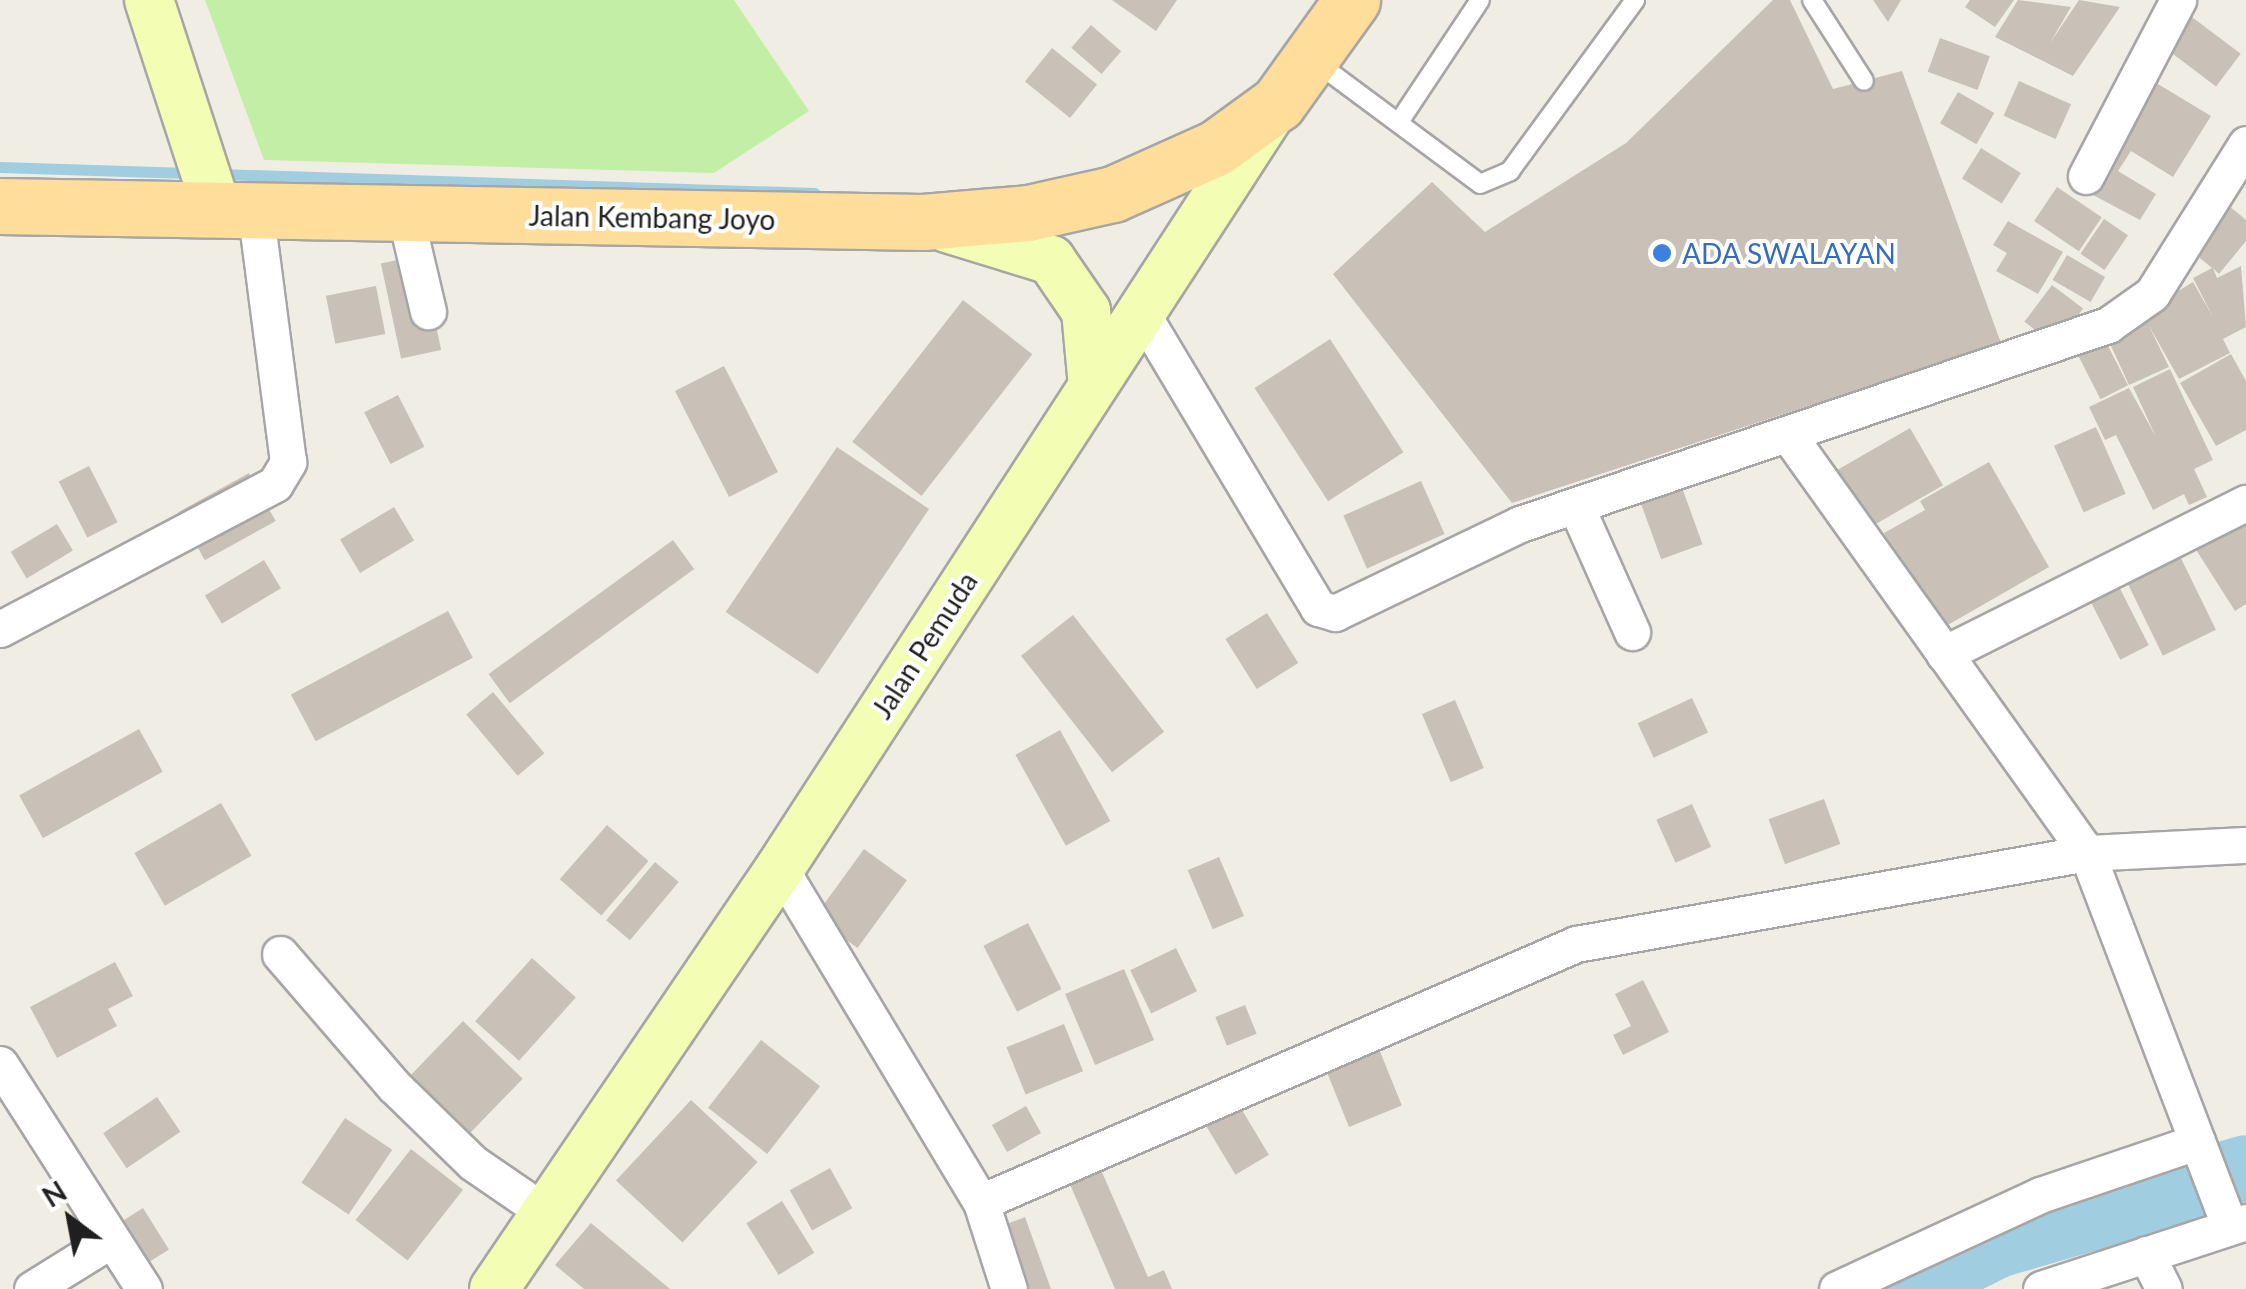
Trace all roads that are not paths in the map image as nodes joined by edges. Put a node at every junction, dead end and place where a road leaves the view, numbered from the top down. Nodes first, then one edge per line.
1 (149, 0) edge
2 (1352, 0) edge
3 (1480, 0) edge
4 (1635, 0) edge
5 (1812, 0) edge
6 (2178, 0) edge
7 (1311, 59) junction
8 (1864, 81) dead end
9 (1278, 103) junction
10 (1399, 122) junction
11 (2246, 144) edge
12 (2086, 176) dead end
13 (222, 193) junction
14 (0, 206) edge
15 (405, 214) junction
16 (923, 222) junction
17 (428, 311) dead end
18 (1141, 312) junction
19 (1093, 386) junction
20 (1789, 436) junction
21 (2246, 503) edge
22 (1576, 506) junction
23 (0, 629) edge
24 (1632, 632) dead end
25 (1944, 654) junction
26 (2246, 845) edge
27 (2087, 853) junction
28 (780, 868) junction
29 (280, 954) dead end
30 (0, 1064) edge
31 (2201, 1152) junction
32 (981, 1202) junction
33 (546, 1212) junction
34 (2231, 1215) edge
35 (112, 1240) junction
36 (2146, 1254) junction
37 (32, 1289) edge
38 (144, 1289) edge
39 (494, 1289) edge
40 (1009, 1289) edge
41 (1837, 1289) edge
42 (2040, 1289) edge
43 (2164, 1289) edge

1 - 13 main road
2 - 7 main road, Jalan Pemuda
3 - 10 lane
4 - 10 lane
5 - 8 lane
6 - 12 street
7 - 9 main road, Jalan Pemuda
7 - 10 lane
9 - 16 main road, Jalan Kembang Joyo
9 - 18 main road, Jalan Pemuda
11 - 20 street
13 - 14 main road, Jalan Kembang Joyo
13 - 15 main road, Jalan Kembang Joyo
13 - 23 street
15 - 16 main road, Jalan Kembang Joyo
15 - 17 street
16 - 19 main road
18 - 19 main road, Jalan Pemuda
18 - 22 street
19 - 28 main road, Jalan Pemuda
20 - 22 street
20 - 25 street
21 - 25 street
22 - 24 street
25 - 27 street
26 - 27 street
27 - 31 street
27 - 32 street
28 - 32 street
28 - 33 main road, Jalan Pemuda
29 - 33 street
30 - 35 street
31 - 34 street
31 - 41 street
32 - 40 street
33 - 39 main road, Jalan Pemuda
34 - 36 street
35 - 37 street
35 - 38 street
36 - 42 street
36 - 43 street

